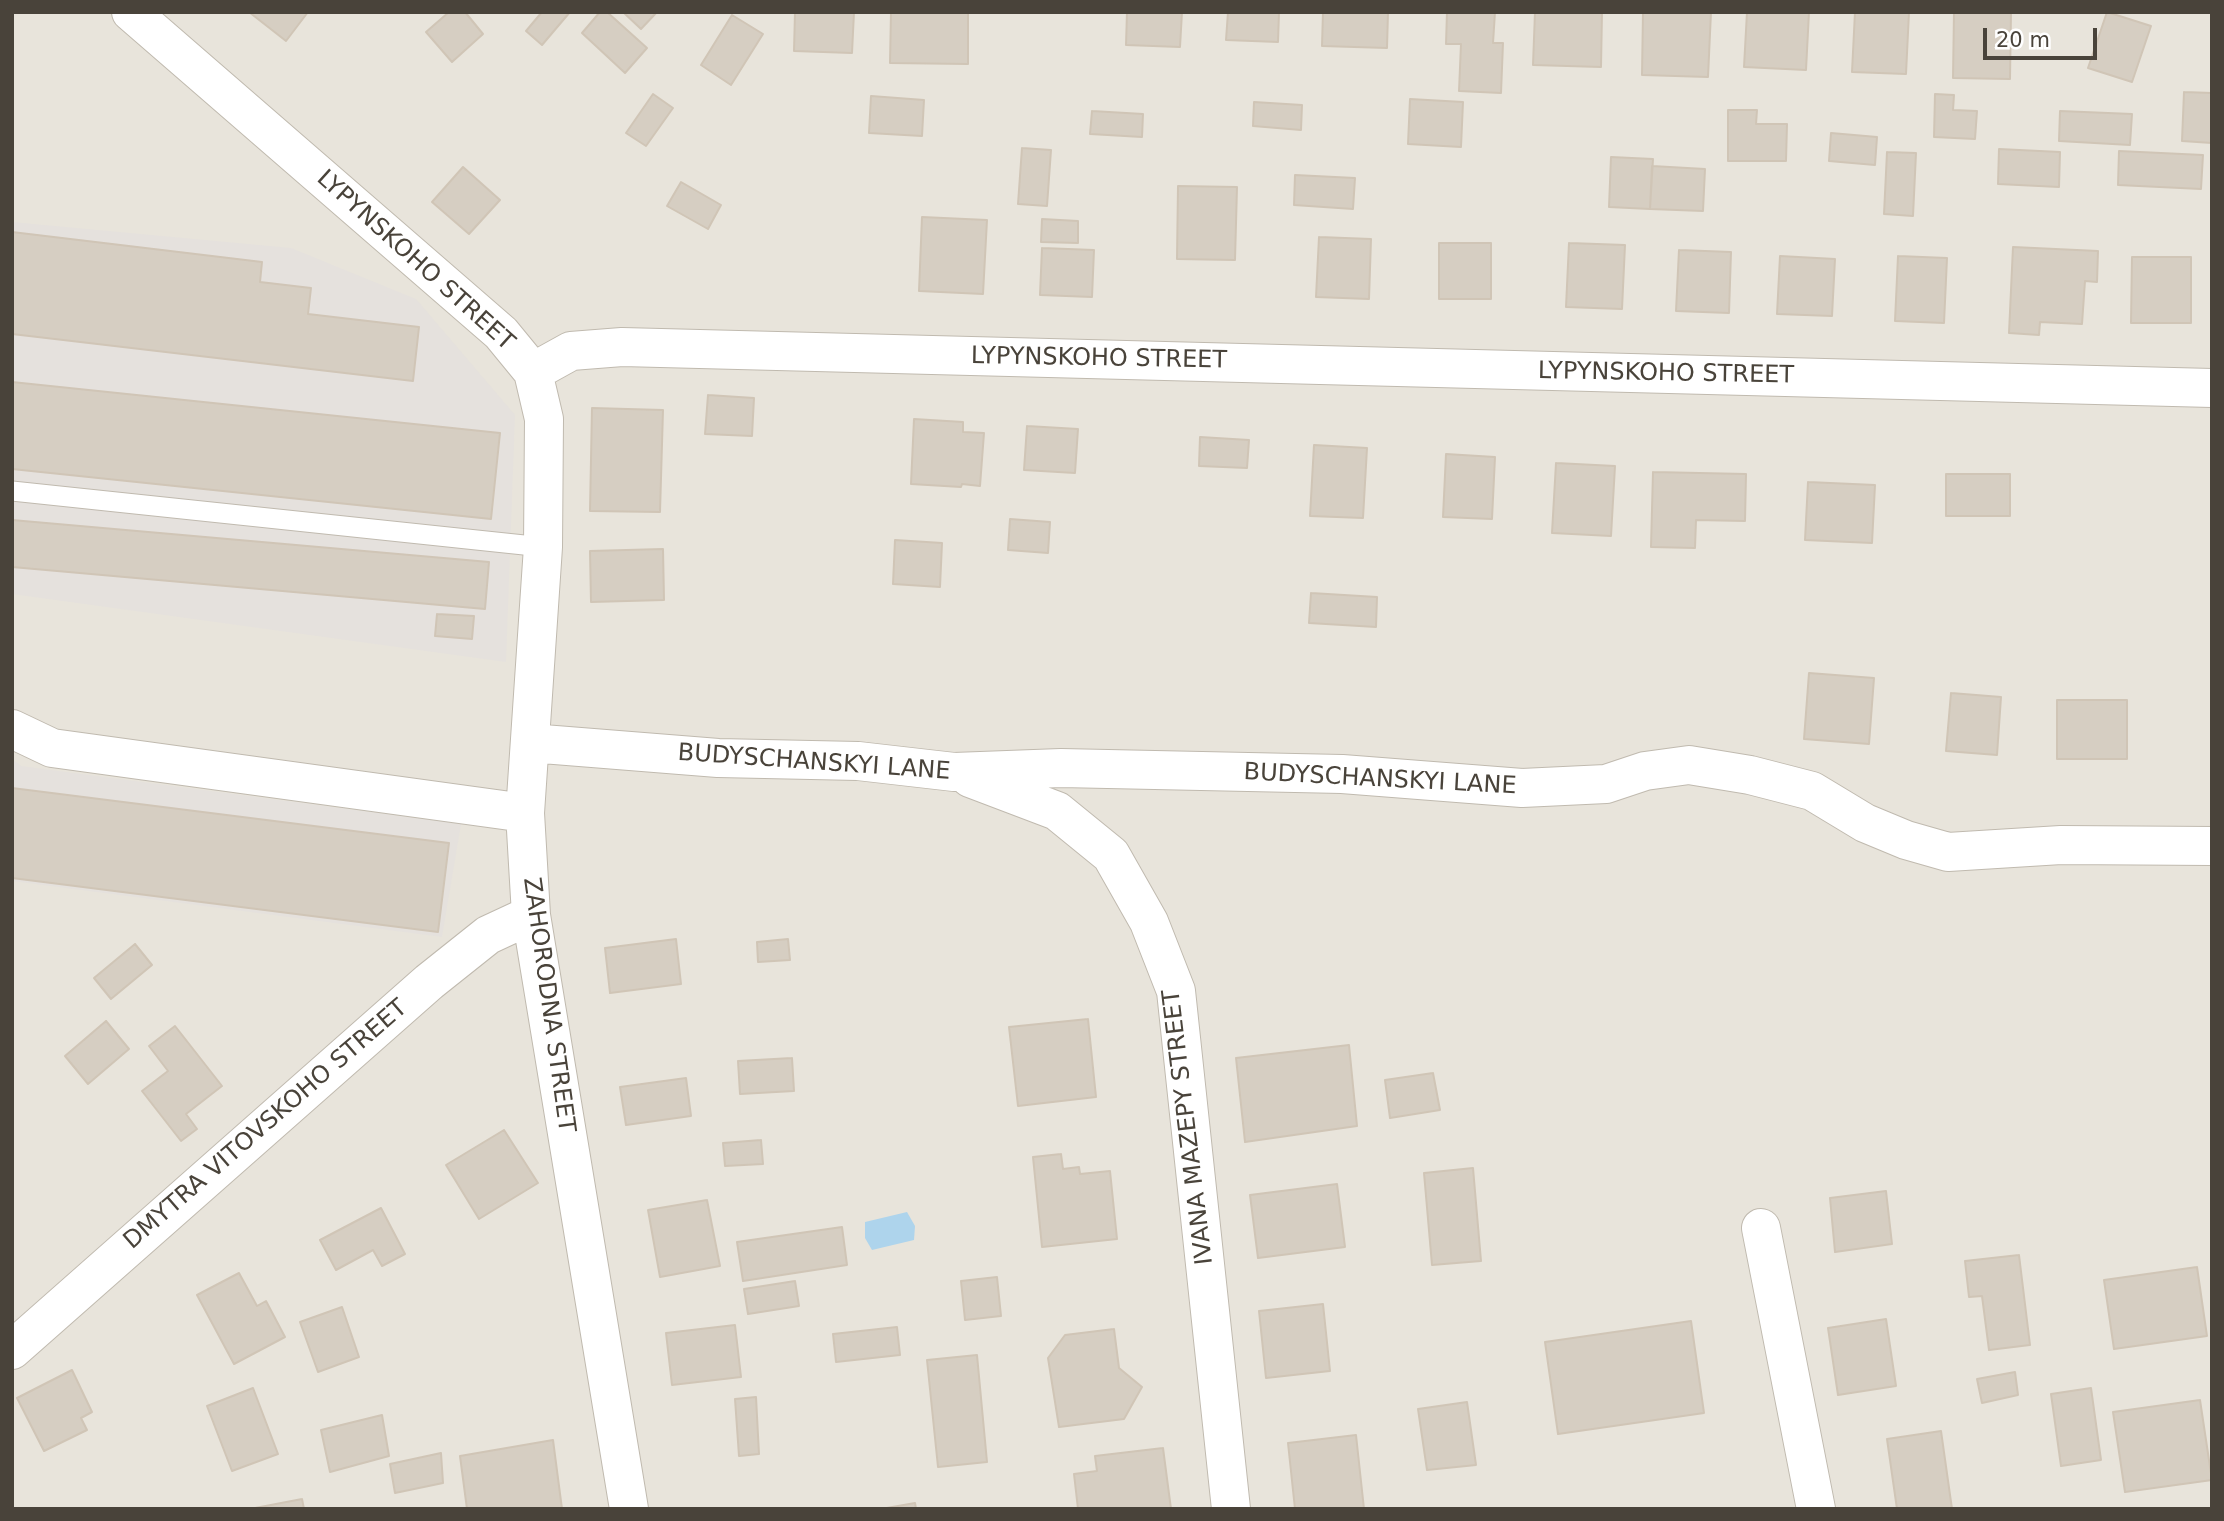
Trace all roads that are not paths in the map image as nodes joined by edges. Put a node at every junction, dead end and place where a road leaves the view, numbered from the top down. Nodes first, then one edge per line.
1 (131, 12) edge
2 (533, 372) junction
3 (2212, 388) edge
4 (12, 491) edge
5 (543, 547) junction
6 (12, 729) edge
7 (530, 743) junction
8 (954, 772) junction
9 (525, 813) junction
10 (2212, 846) edge
11 (531, 915) junction
12 (1761, 1228) dead end
13 (12, 1350) edge
14 (629, 1509) edge
15 (1231, 1509) edge
16 (1816, 1509) edge

1 - 2 street, LYPYNSKOHO STREET
2 - 3 street, LYPYNSKOHO STREET
2 - 5 street, ZAHORODNA STREET
4 - 5 lane
5 - 7 street, ZAHORODNA STREET
6 - 9 street
7 - 8 street, BUDYSCHANSKYI LANE
7 - 9 street, ZAHORODNA STREET
8 - 10 street, BUDYSCHANSKYI LANE
8 - 15 street, IVANA MAZEPY STREET
9 - 11 street, ZAHORODNA STREET
11 - 13 street, DMYTRA VITOVSKOHO STREET
11 - 14 street, ZAHORODNA STREET
12 - 16 street

